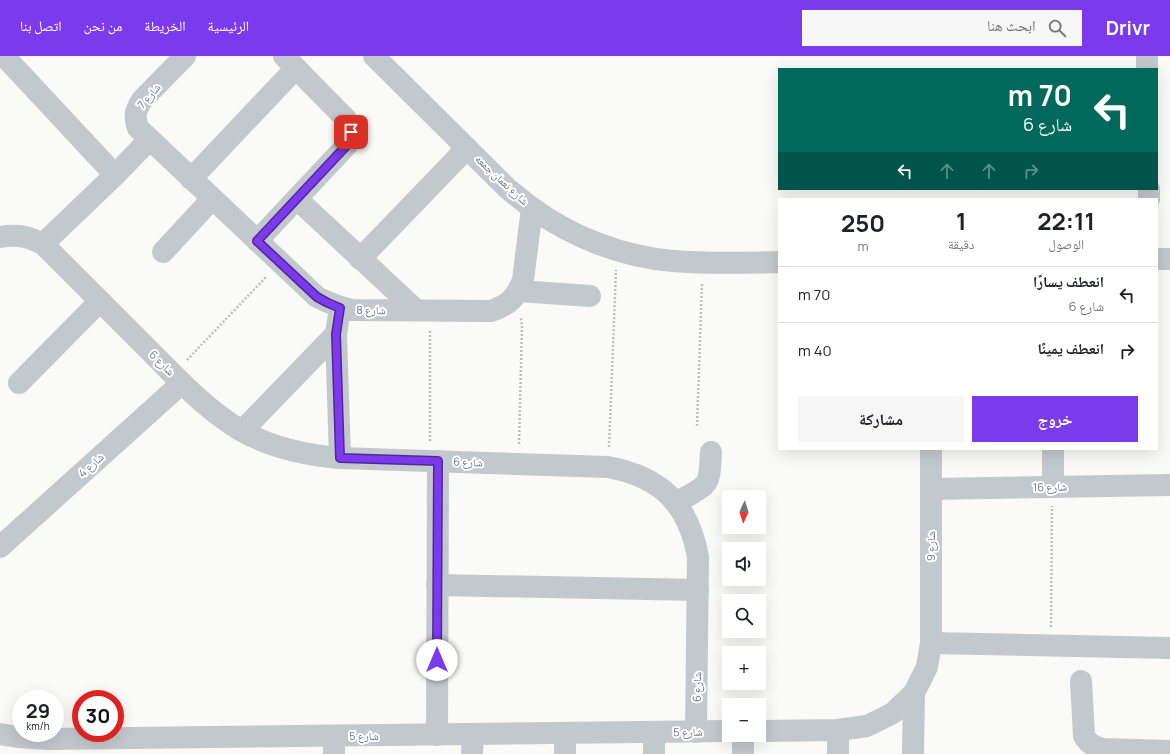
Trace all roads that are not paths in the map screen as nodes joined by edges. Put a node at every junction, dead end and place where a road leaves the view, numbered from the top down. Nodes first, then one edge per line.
1 (4, 56) edge
2 (185, 56) edge
3 (374, 56) edge
4 (1147, 56) edge
5 (290, 62) edge
6 (1147, 68) edge
7 (149, 140) junction
8 (467, 148) junction
9 (115, 175) junction
10 (191, 179) junction
11 (212, 199) junction
12 (296, 199) junction
13 (532, 208) junction
14 (0, 237) edge
15 (257, 241) junction
16 (43, 244) junction
17 (163, 252) dead end
18 (360, 259) junction
19 (1158, 259) edge
20 (1170, 259) edge
21 (778, 262) edge
22 (515, 296) junction
23 (590, 296) dead end
24 (100, 301) junction
25 (340, 308) junction
26 (423, 311) junction
27 (336, 334) junction
28 (177, 379) junction
29 (19, 382) dead end
30 (242, 431) junction
31 (931, 450) edge
32 (1053, 450) edge
33 (711, 452) dead end
34 (340, 458) junction
35 (434, 461) junction
36 (1170, 485) edge
37 (1053, 487) junction
38 (931, 489) junction
39 (676, 502) junction
40 (0, 547) edge
41 (438, 584) junction
42 (698, 590) junction
43 (931, 642) junction
44 (1170, 648) edge
45 (1081, 681) dead end
46 (914, 693) junction
47 (838, 730) junction
48 (722, 731) edge
49 (766, 731) edge
50 (654, 732) junction
51 (696, 732) junction
52 (0, 734) edge
53 (437, 735) junction
54 (743, 742) edge
55 (472, 744) edge
56 (565, 744) edge
57 (334, 745) edge
58 (102, 746) edge
59 (1170, 751) edge
60 (654, 754) edge
61 (743, 754) edge
62 (838, 754) edge
63 (913, 754) edge

1 - 9 street
2 - 7 street, شارع 7
3 - 8 street, شارع نعمان جمعه
4 - 6 street
5 - 10 street
5 - 12 street
7 - 9 street
7 - 10 street, شارع 8
8 - 13 street, شارع نعمان جمعه
8 - 18 street
9 - 16 street
10 - 11 street, شارع 8
11 - 15 street, شارع 8
11 - 17 street
12 - 15 street
12 - 18 street
13 - 21 street, شارع نعمان جمعه
13 - 22 street
14 - 16 street, شارع 6
15 - 25 street, شارع 8
16 - 24 street, شارع 6
18 - 26 street
19 - 20 street
22 - 23 street
22 - 26 street, شارع 8
24 - 28 street, شارع 6
24 - 29 street
25 - 26 street, شارع 8
25 - 27 street
27 - 30 street
27 - 34 street
28 - 30 street, شارع 6
28 - 40 street, شارع 4
30 - 34 street, شارع 6
31 - 38 street, شارع 9
32 - 37 street
33 - 39 street
34 - 35 street, شارع 6
35 - 39 street, شارع 6
35 - 41 street
36 - 37 street, شارع 16
37 - 38 street, شارع 16
38 - 43 street, شارع 9
39 - 42 street, شارع 6
41 - 42 street
41 - 53 street
42 - 51 street, شارع 6
43 - 44 street
43 - 46 street
45 - 59 street
46 - 47 street
46 - 63 street
47 - 49 street
47 - 62 street
48 - 51 street, شارع 5
50 - 51 street, شارع 5
50 - 56 street, شارع 5
50 - 60 street
52 - 58 street, شارع 5
53 - 55 street, شارع 5
53 - 57 street, شارع 5
54 - 61 street
55 - 56 street, شارع 5
57 - 58 street, شارع 5

